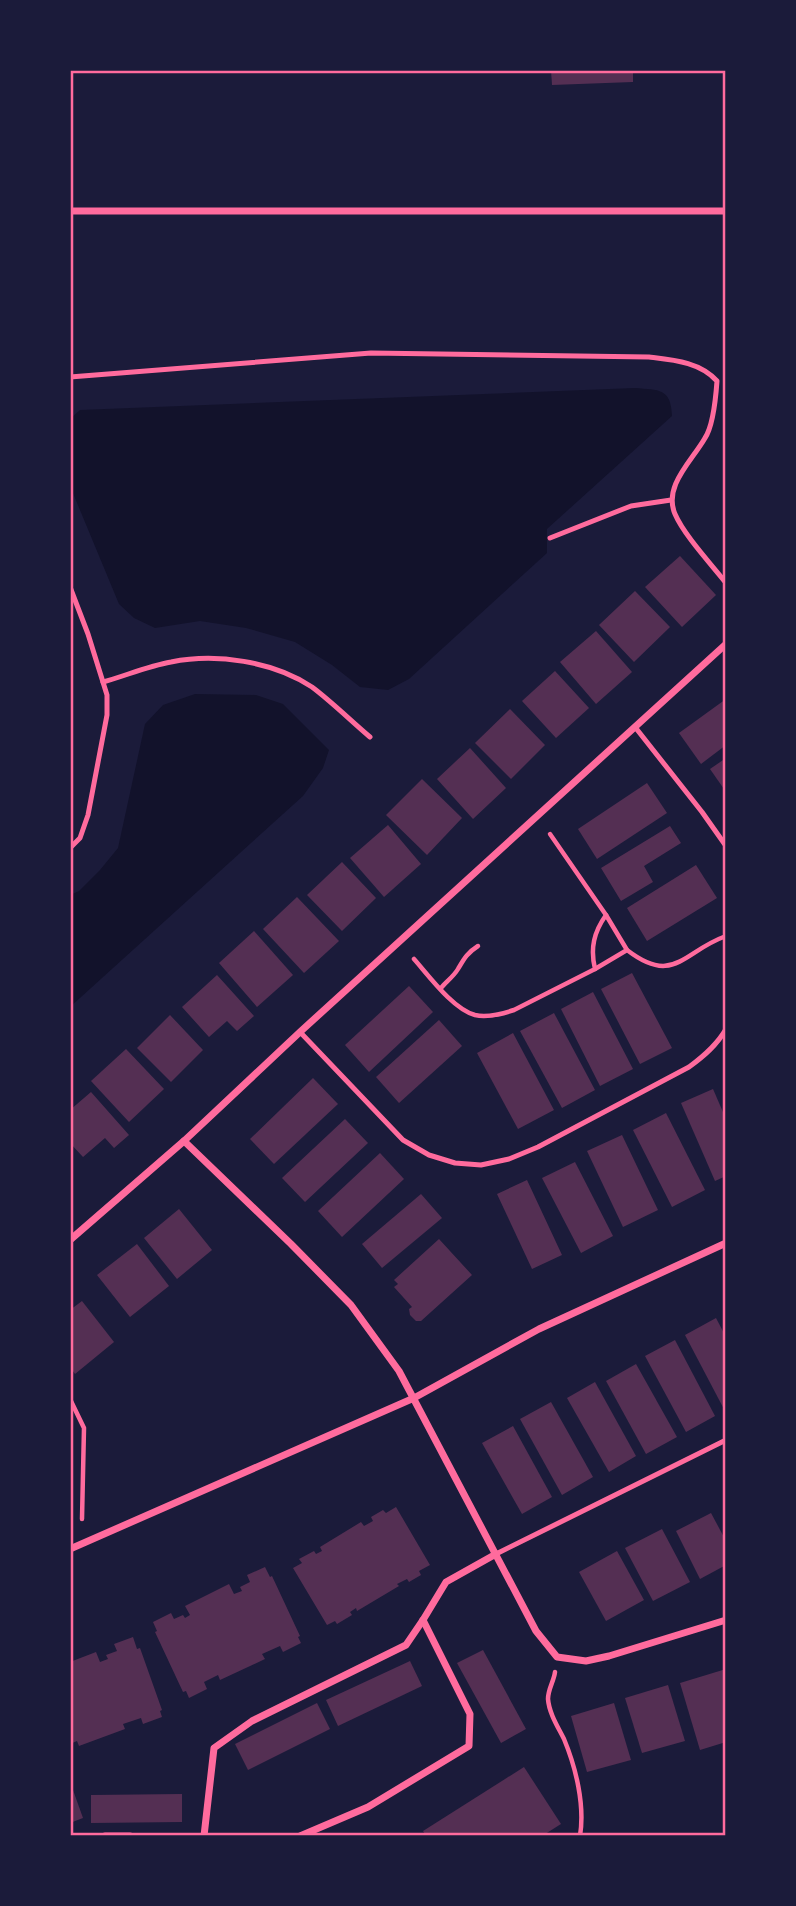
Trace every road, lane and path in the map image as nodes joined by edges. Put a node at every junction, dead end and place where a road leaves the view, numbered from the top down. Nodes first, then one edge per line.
1 (70, 211) edge
2 (726, 211) edge
3 (70, 376) edge
4 (671, 499) junction
5 (550, 538) dead end
6 (726, 583) edge
7 (70, 587) edge
8 (726, 643) edge
9 (103, 682) junction
10 (635, 727) junction
11 (370, 737) dead end
12 (550, 834) dead end
13 (726, 846) edge
14 (70, 848) edge
15 (606, 915) junction
16 (726, 936) edge
17 (478, 946) dead end
18 (628, 950) junction
19 (414, 959) dead end
20 (595, 969) junction
21 (441, 988) junction
22 (726, 1029) edge
23 (300, 1032) junction
24 (184, 1141) junction
25 (70, 1240) edge
26 (726, 1243) edge
27 (414, 1398) junction
28 (70, 1399) edge
29 (726, 1440) edge
30 (82, 1519) dead end
31 (70, 1549) edge
32 (496, 1554) junction
33 (423, 1620) junction
34 (726, 1620) edge
35 (555, 1678) dead end
36 (105, 1836) edge
37 (130, 1836) edge
38 (204, 1836) edge
39 (300, 1836) edge
40 (580, 1836) edge

1 - 2 street
3 - 4 lane
4 - 5 lane
4 - 6 lane
7 - 9 lane
8 - 10 street
9 - 11 lane
9 - 14 lane
10 - 13 lane
10 - 23 street
12 - 15 path
15 - 18 path
15 - 20 path
16 - 18 path
17 - 21 path
18 - 20 path
19 - 21 path
20 - 21 path
22 - 23 lane
23 - 24 street
24 - 25 street
24 - 27 street
26 - 27 street
27 - 31 street
27 - 32 street
28 - 30 path
29 - 32 lane
32 - 33 street
32 - 34 street
33 - 38 street
33 - 39 street
35 - 40 path
36 - 37 street

